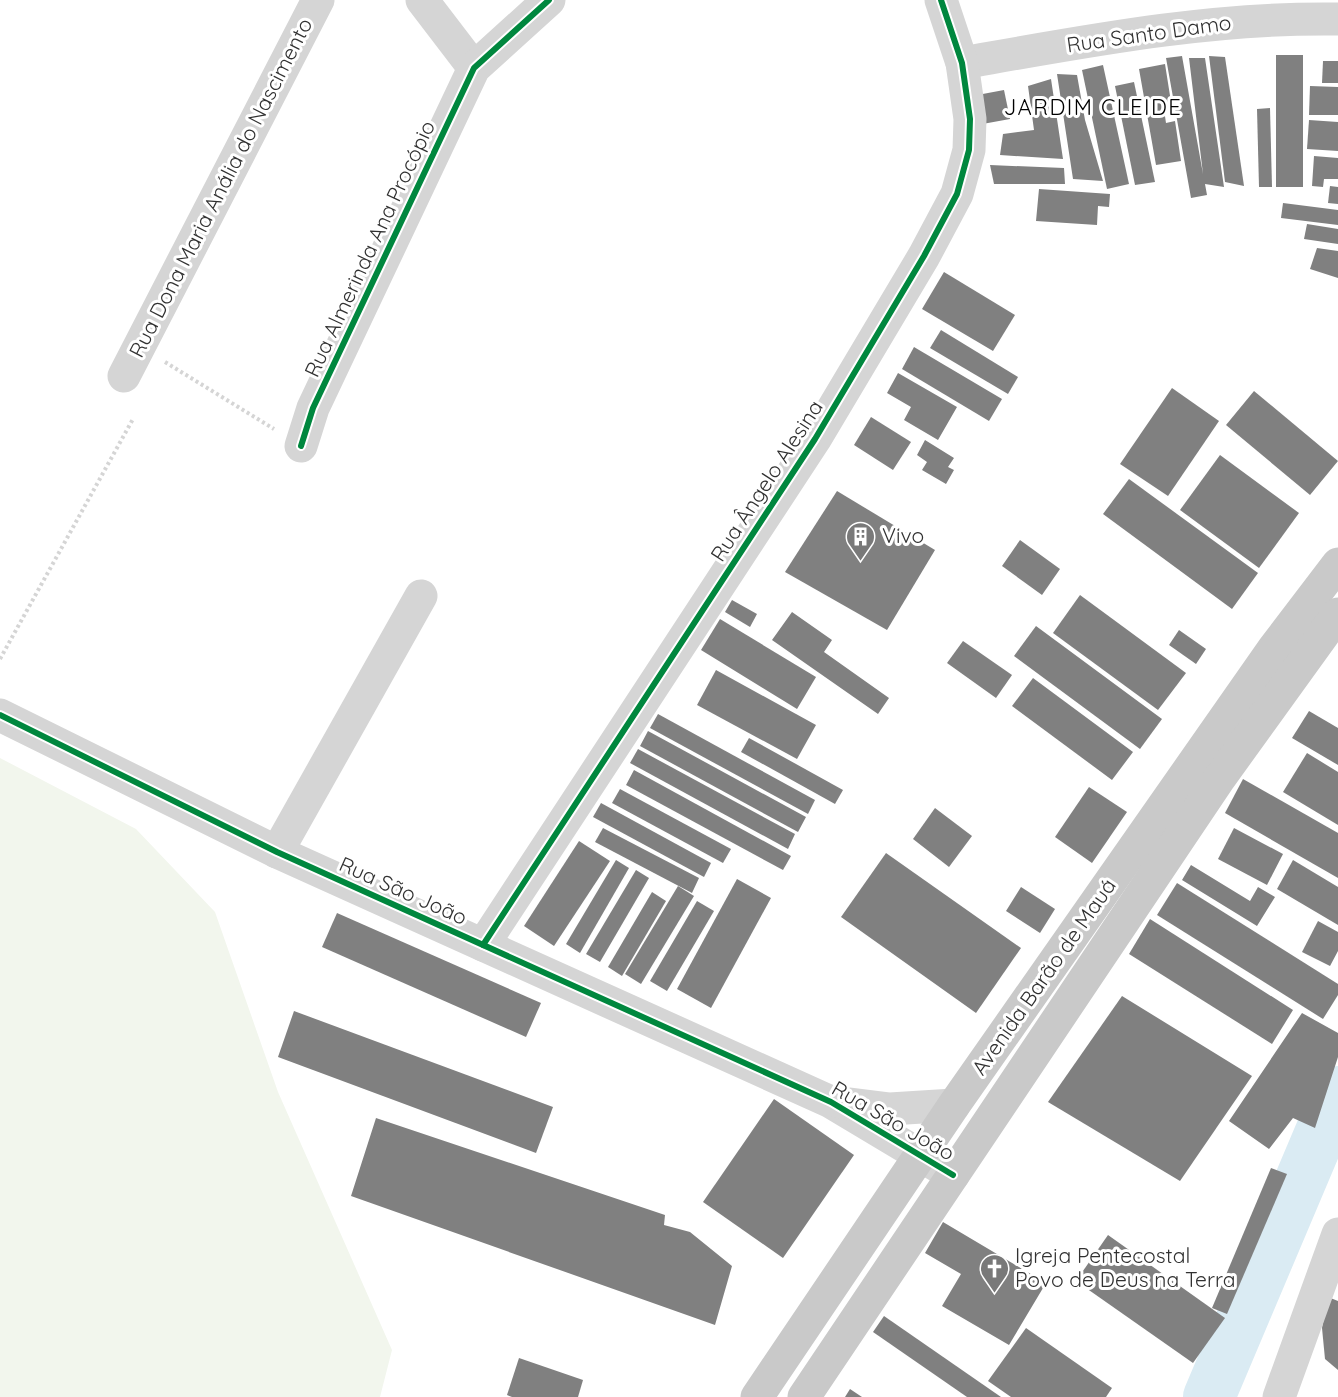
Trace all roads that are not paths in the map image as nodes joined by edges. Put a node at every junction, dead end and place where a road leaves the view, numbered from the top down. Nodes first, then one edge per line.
1 (318, 0) edge
2 (422, 0) edge
3 (549, 0) edge
4 (941, 0) edge
5 (1338, 19) edge
6 (962, 63) junction
7 (474, 68) junction
8 (123, 375) dead end
9 (301, 446) road end
10 (1338, 564) edge
11 (421, 596) dead end
12 (1338, 614) edge
13 (0, 715) edge
14 (277, 852) junction
15 (483, 945) junction
16 (831, 1102) junction
17 (954, 1105) junction
18 (920, 1155) junction
19 (953, 1175) junction
20 (1338, 1234) edge
21 (1289, 1393) edge
22 (757, 1397) edge
23 (804, 1397) edge

1 - 8 street, Rua Dona Maria Anália do Nascimento
2 - 7 street
3 - 7 street
4 - 6 street, Rua Ângelo Alesina
5 - 6 street, Rua Santo Damo
6 - 15 street, Rua Ângelo Alesina
7 - 9 street, Rua Almerinda Ana Procópio
10 - 17 main road, Avenida Barão de Mauá
11 - 14 street
12 - 19 main road, Avenida Barão de Mauá
13 - 14 street, Rua São João
14 - 15 street, Rua São João
15 - 16 street, Rua São João
16 - 17 street, Rua São João
16 - 18 street, Rua São João
17 - 18 main road, Avenida Barão de Mauá
18 - 19 street, Rua São João
18 - 22 main road, Avenida Barão de Mauá
19 - 23 main road, Avenida Barão de Mauá
20 - 21 street

